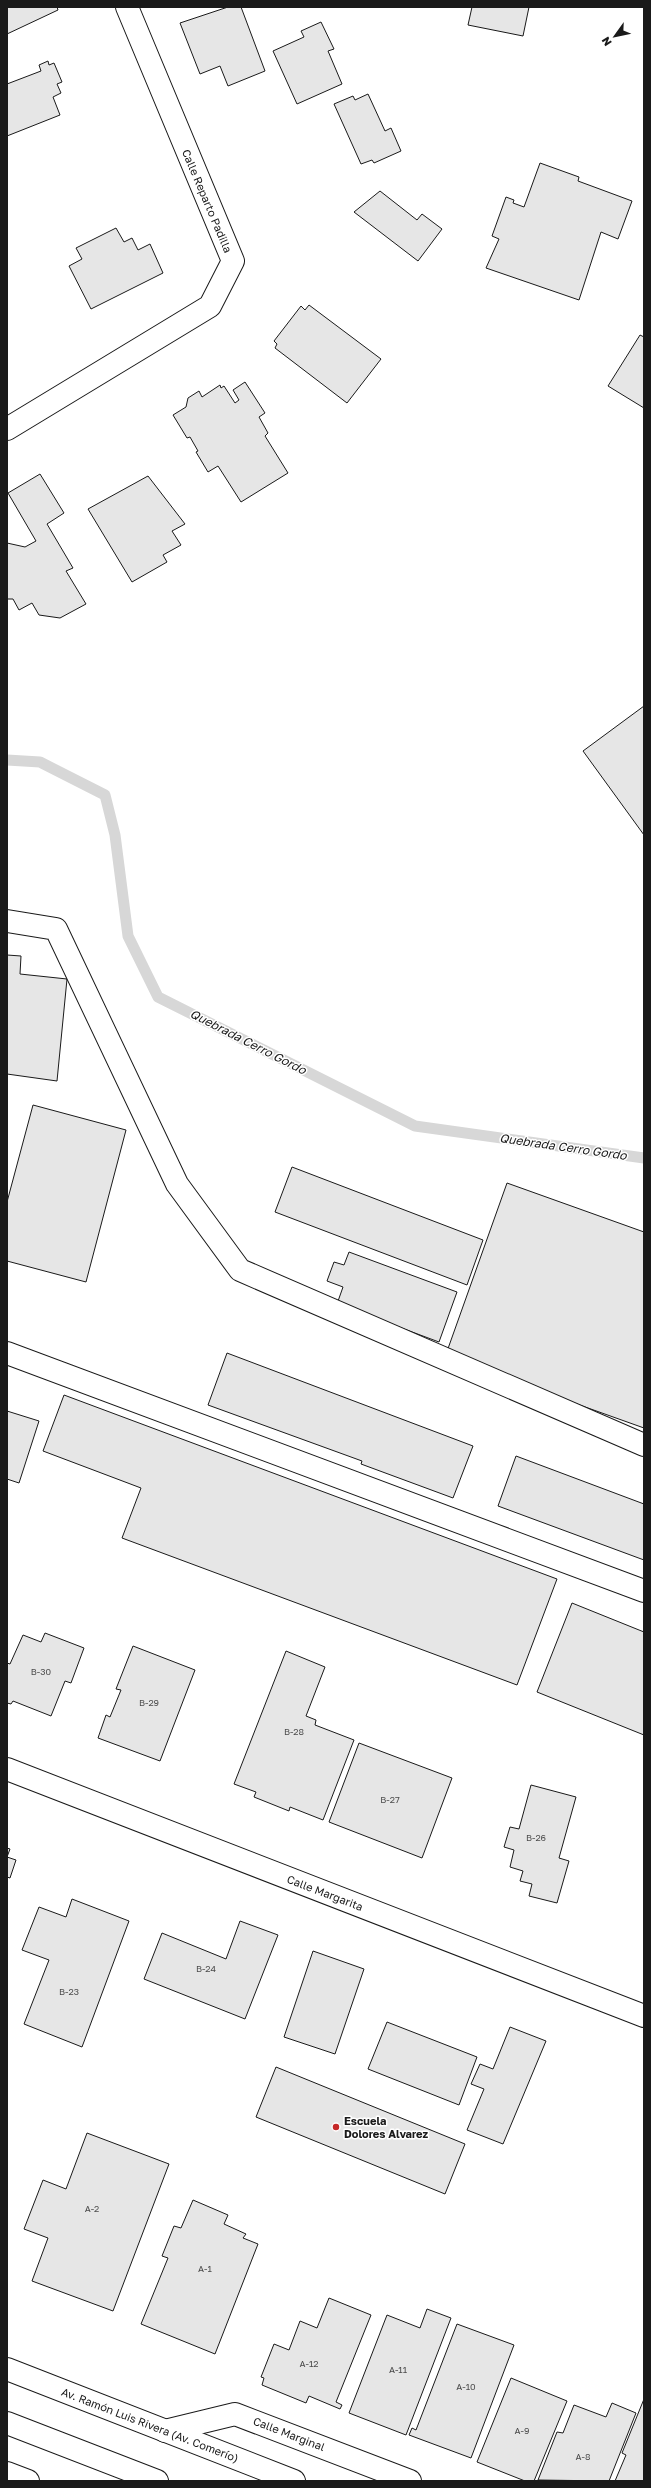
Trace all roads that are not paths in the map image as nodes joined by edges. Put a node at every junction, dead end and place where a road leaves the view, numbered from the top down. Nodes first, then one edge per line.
1 (127, 7) edge
2 (7, 429) edge
3 (7, 920) edge
4 (7, 1353) edge
5 (644, 1445) edge
6 (644, 1591) edge
7 (7, 1769) edge
8 (644, 2016) edge
9 (7, 2368) edge
10 (7, 2423) edge
11 (165, 2431) junction
12 (7, 2473) edge
13 (28, 2481) edge
14 (157, 2481) edge
15 (294, 2481) edge
16 (410, 2481) edge

1 - 2 street, Calle Reparto Padilla
3 - 5 street
4 - 6 street
7 - 8 street, Calle Margarita
9 - 11 street, Av. Ramón Luis Rivera (Av. Comerío)
10 - 14 street
11 - 15 street, Av. Ramón Luis Rivera (Av. Comerío)
11 - 16 street, Calle Marginal
12 - 13 street

